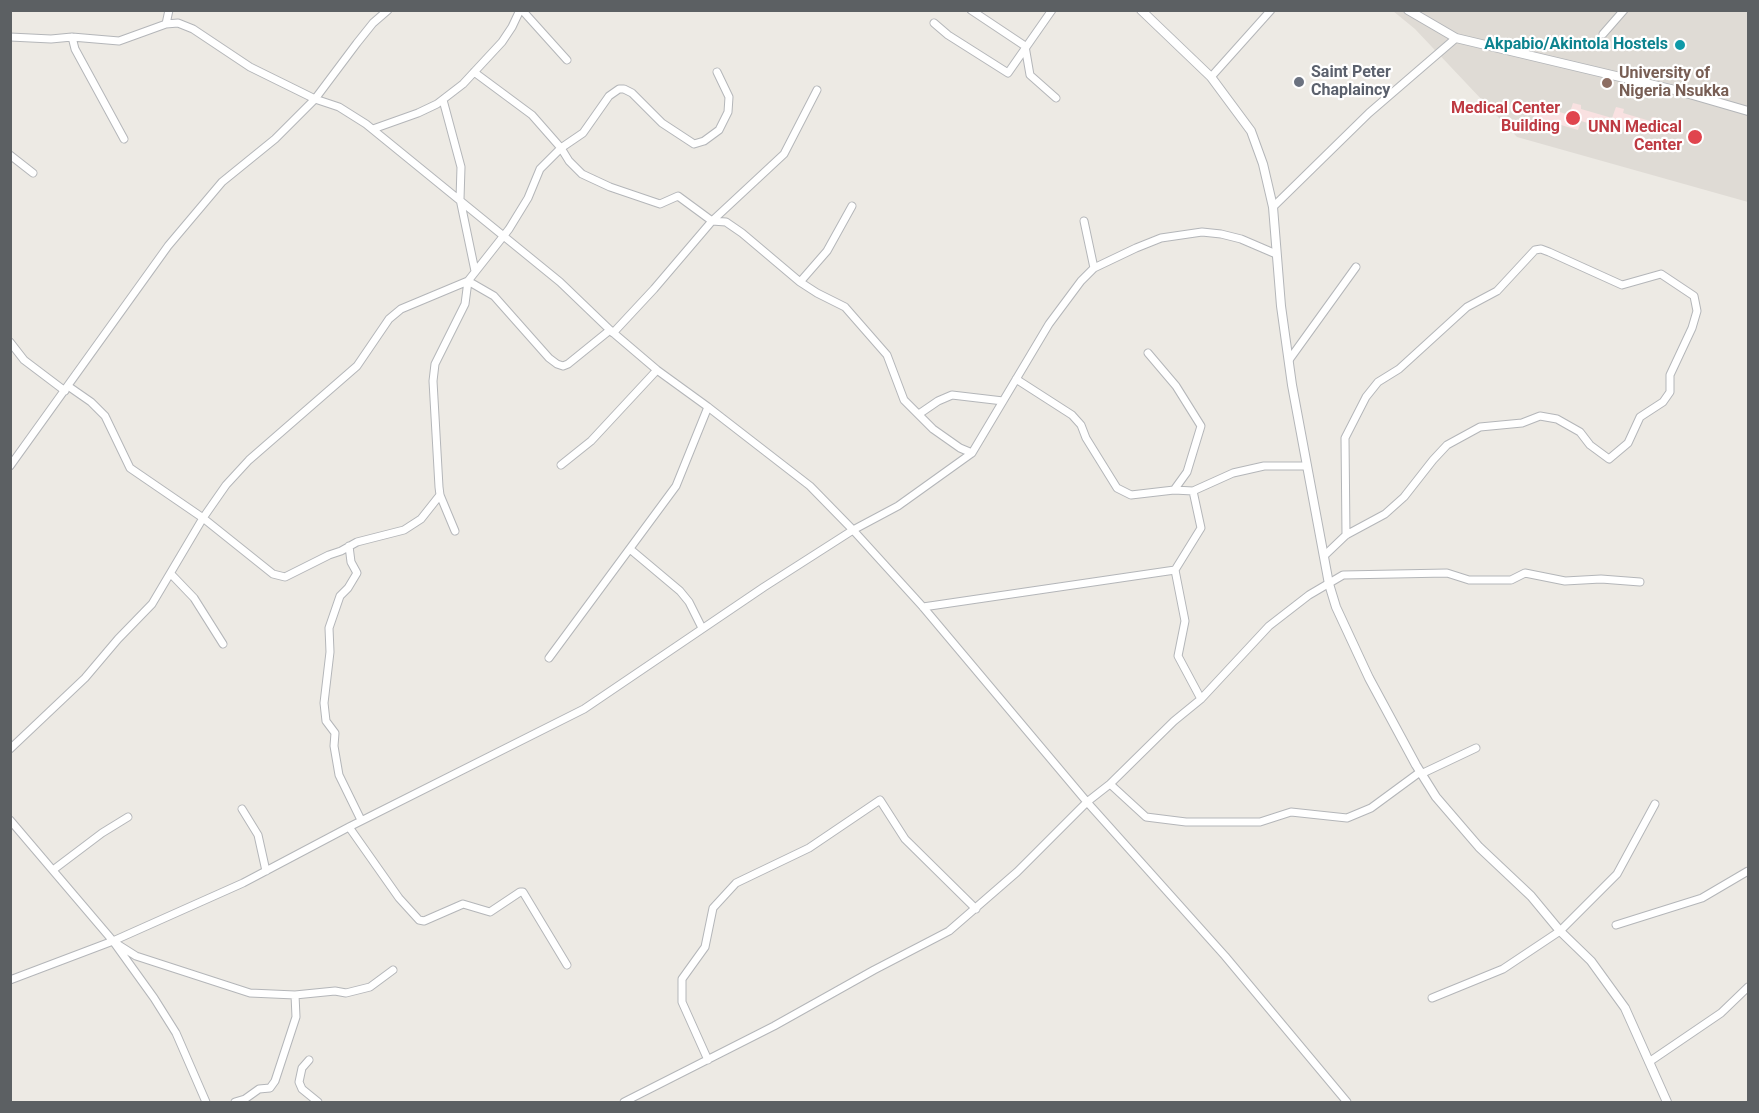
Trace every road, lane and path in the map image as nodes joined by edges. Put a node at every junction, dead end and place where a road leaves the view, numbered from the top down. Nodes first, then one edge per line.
1 (169, 10) edge
2 (388, 10) edge
3 (521, 10) edge
4 (971, 10) edge
5 (1052, 10) edge
6 (1141, 10) edge
7 (1270, 10) edge
8 (1408, 10) edge
9 (1624, 10) edge
10 (934, 23) dead end
11 (166, 24) junction
12 (1603, 34) dead end
13 (10, 37) edge
14 (72, 38) junction
15 (1456, 38) junction
16 (1025, 46) junction
17 (567, 60) dead end
18 (474, 72) junction
19 (717, 72) dead end
20 (1211, 76) junction
21 (817, 90) dead end
22 (1056, 98) dead end
23 (315, 99) junction
24 (443, 100) junction
25 (1749, 111) edge
26 (373, 129) junction
27 (124, 139) dead end
28 (561, 148) junction
29 (10, 155) edge
30 (33, 173) dead end
31 (460, 199) junction
32 (852, 206) dead end
33 (1273, 207) junction
34 (712, 221) junction
35 (1084, 221) dead end
36 (503, 236) junction
37 (1276, 254) junction
38 (1356, 267) dead end
39 (1094, 268) junction
40 (475, 271) junction
41 (468, 281) junction
42 (800, 282) junction
43 (612, 332) junction
44 (10, 342) edge
45 (1148, 353) dead end
46 (1288, 360) junction
47 (657, 370) junction
48 (1016, 379) junction
49 (67, 388) junction
50 (1003, 401) junction
51 (708, 407) junction
52 (919, 414) junction
53 (972, 453) junction
54 (561, 465) dead end
55 (10, 466) edge
56 (1307, 466) junction
57 (1174, 490) junction
58 (1192, 491) junction
59 (440, 495) junction
60 (203, 518) junction
61 (853, 530) junction
62 (455, 531) dead end
63 (1346, 535) junction
64 (350, 546) junction
65 (630, 549) junction
66 (1324, 556) junction
67 (1175, 570) junction
68 (171, 574) junction
69 (1641, 582) dead end
70 (1329, 584) junction
71 (923, 607) junction
72 (702, 628) junction
73 (223, 644) dead end
74 (549, 658) dead end
75 (1201, 699) junction
76 (1476, 748) dead end
77 (10, 749) edge
78 (1420, 772) junction
79 (1110, 784) junction
80 (1087, 802) junction
81 (1655, 804) dead end
82 (242, 809) dead end
83 (128, 816) dead end
84 (10, 820) edge
85 (361, 820) junction
86 (349, 826) junction
87 (54, 870) junction
88 (266, 871) junction
89 (1749, 871) edge
90 (976, 909) junction
91 (1616, 925) dead end
92 (1560, 931) junction
93 (113, 941) junction
94 (567, 965) dead end
95 (393, 970) dead end
96 (10, 980) edge
97 (1749, 987) edge
98 (295, 995) junction
99 (1432, 998) dead end
100 (309, 1060) dead end
101 (708, 1060) junction
102 (1649, 1062) junction
103 (206, 1102) edge
104 (235, 1102) edge
105 (318, 1102) edge
106 (624, 1102) edge
107 (1347, 1102) edge
108 (1667, 1102) edge

1 - 11 street
2 - 23 street
3 - 17 street
3 - 18 street
4 - 16 street
5 - 16 street
6 - 20 street
7 - 20 street
8 - 15 street
9 - 12 street
10 - 16 street
11 - 14 street
11 - 23 street
13 - 14 street
14 - 27 street
15 - 25 street
15 - 33 street
16 - 22 street
18 - 24 street
18 - 28 street
19 - 28 street
20 - 33 street
21 - 34 street
23 - 26 street
23 - 49 street
24 - 26 street
24 - 31 street
26 - 31 street
28 - 34 street
28 - 36 street
29 - 30 street
31 - 36 street
31 - 40 street
32 - 42 street
33 - 37 street
34 - 42 street
34 - 43 street
35 - 39 street
36 - 40 street
36 - 43 street
37 - 39 street
37 - 46 street
38 - 46 street
39 - 48 street
40 - 41 street
41 - 43 street
41 - 59 street
41 - 60 street
42 - 52 street
43 - 47 street
44 - 49 street
45 - 57 street
46 - 56 street
47 - 51 street
47 - 54 street
48 - 50 street
48 - 57 street
49 - 55 street
49 - 60 street
50 - 52 street
50 - 53 street
51 - 61 street
51 - 65 street
52 - 53 street
53 - 61 street
56 - 58 street
56 - 66 street
57 - 58 street
58 - 67 street
59 - 62 street
59 - 64 street
60 - 64 street
60 - 68 street
61 - 71 street
61 - 72 street
63 - 63 street
63 - 66 street
64 - 85 street
65 - 72 street
65 - 74 street
66 - 70 street
67 - 71 street
67 - 75 street
68 - 73 street
68 - 77 street
69 - 70 street
70 - 75 street
70 - 78 street
71 - 80 street
72 - 85 street
75 - 79 street
76 - 78 street
78 - 79 street
78 - 92 street
79 - 80 street
80 - 90 street
80 - 107 street
81 - 92 street
82 - 88 street
83 - 87 street
84 - 87 street
85 - 86 street
86 - 88 street
86 - 94 street
87 - 93 street
88 - 93 street
89 - 91 street
90 - 101 street
90 - 101 street
92 - 99 street
92 - 102 street
93 - 96 street
93 - 98 street
93 - 103 street
95 - 98 street
97 - 102 street
98 - 104 street
100 - 105 street
101 - 106 street
102 - 108 street

